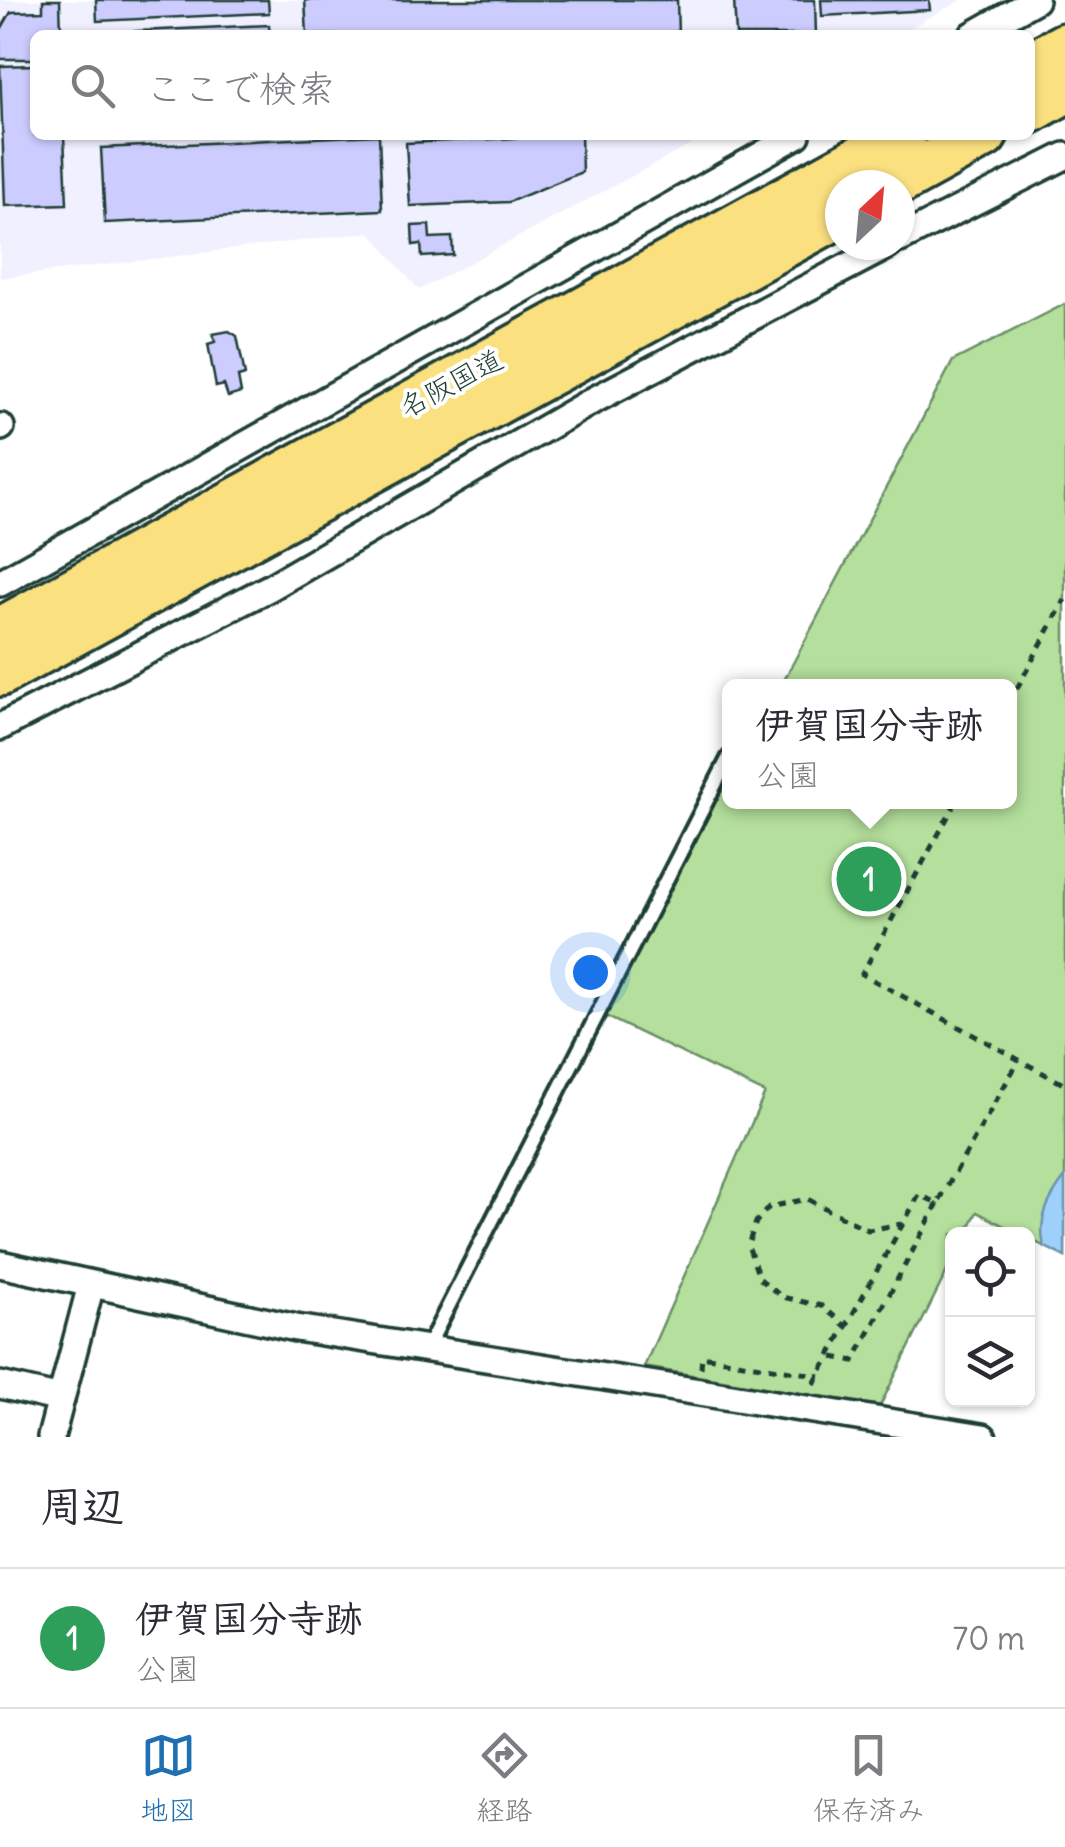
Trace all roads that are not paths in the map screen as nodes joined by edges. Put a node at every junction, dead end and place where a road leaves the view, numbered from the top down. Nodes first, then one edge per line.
1 (1035, 0) edge
2 (982, 30) edge
3 (1065, 46) edge
4 (1035, 63) edge
5 (1065, 90) edge
6 (1035, 107) edge
7 (787, 140) edge
8 (894, 140) edge
9 (975, 140) edge
10 (1065, 156) edge
11 (915, 173) edge
12 (825, 222) edge
13 (915, 231) edge
14 (861, 260) edge
15 (0, 583) edge
16 (0, 631) edge
17 (0, 674) edge
18 (0, 727) edge
19 (722, 770) edge
20 (0, 1264) edge
21 (91, 1285) junction
22 (426, 1350) junction
23 (0, 1384) edge
24 (61, 1400) junction
25 (52, 1437) edge
26 (983, 1437) edge

1 - 2 street
3 - 4 highway
5 - 6 highway
7 - 15 street
8 - 16 highway, 名阪国道
9 - 11 highway
10 - 13 street
12 - 17 highway, 名阪国道
14 - 18 street
19 - 22 lane
20 - 21 street
21 - 22 street
21 - 24 street
22 - 26 street
23 - 24 street
24 - 25 street

